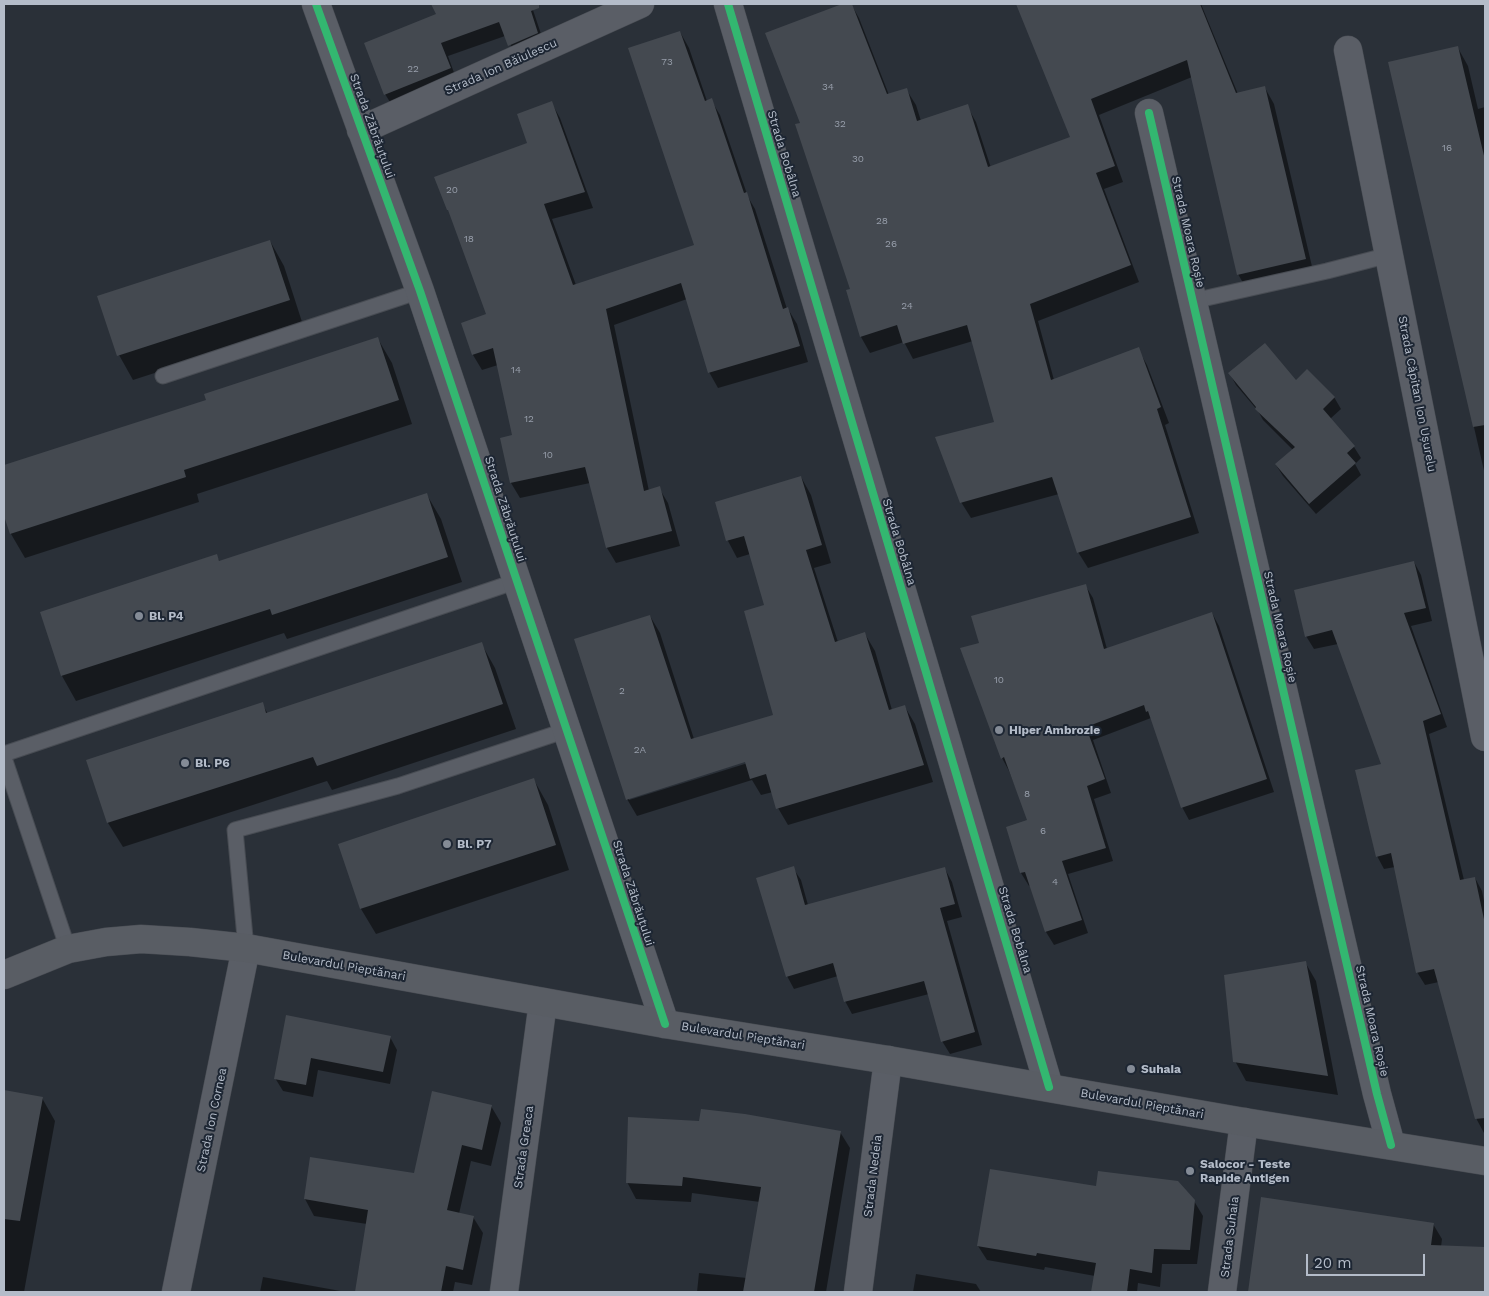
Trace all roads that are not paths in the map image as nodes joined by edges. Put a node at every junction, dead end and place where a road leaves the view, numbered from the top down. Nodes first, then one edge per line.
1 (316, 4) edge
2 (640, 4) edge
3 (728, 4) edge
4 (1348, 50) dead end
5 (1149, 113) dead end
6 (361, 130) junction
7 (1389, 255) junction
8 (420, 291) junction
9 (1193, 301) junction
10 (163, 376) dead end
11 (517, 581) junction
12 (567, 730) junction
13 (1485, 737) edge
14 (4, 754) edge
15 (4, 758) edge
16 (246, 948) junction
17 (68, 949) junction
18 (4, 975) edge
19 (544, 1002) junction
20 (665, 1024) junction
21 (888, 1060) junction
22 (1049, 1087) junction
23 (1244, 1122) junction
24 (1391, 1145) junction
25 (1485, 1161) edge
26 (176, 1292) edge
27 (504, 1292) edge
28 (858, 1292) edge
29 (1222, 1292) edge

1 - 6 street, Strada Zăbrăuțului
2 - 6 street, Strada Ion Băiulescu
3 - 22 street, Strada Bobâlna
4 - 7 street, Strada Căpitan Ion Ușurelu
5 - 9 street, Strada Moara Roșie
6 - 8 street, Strada Zăbrăuțului
7 - 9 lane
7 - 13 street, Strada Căpitan Ion Ușurelu
8 - 10 lane
8 - 11 street, Strada Zăbrăuțului
9 - 24 street, Strada Moara Roșie
11 - 12 street, Strada Zăbrăuțului
11 - 14 lane
12 - 16 lane
12 - 20 street, Strada Zăbrăuțului
15 - 17 lane
16 - 17 main road, Bulevardul Pieptănari
16 - 19 main road, Bulevardul Pieptănari
16 - 26 street, Strada Ion Cornea
17 - 18 main road, Bulevardul Pieptănari
19 - 20 main road, Bulevardul Pieptănari
19 - 27 street, Strada Greaca
20 - 21 main road, Bulevardul Pieptănari
21 - 22 main road, Bulevardul Pieptănari
21 - 28 street, Strada Nedeia
22 - 23 main road, Bulevardul Pieptănari
23 - 24 main road, Bulevardul Pieptănari
23 - 29 street, Strada Suhaia
24 - 25 main road, Bulevardul Pieptănari

